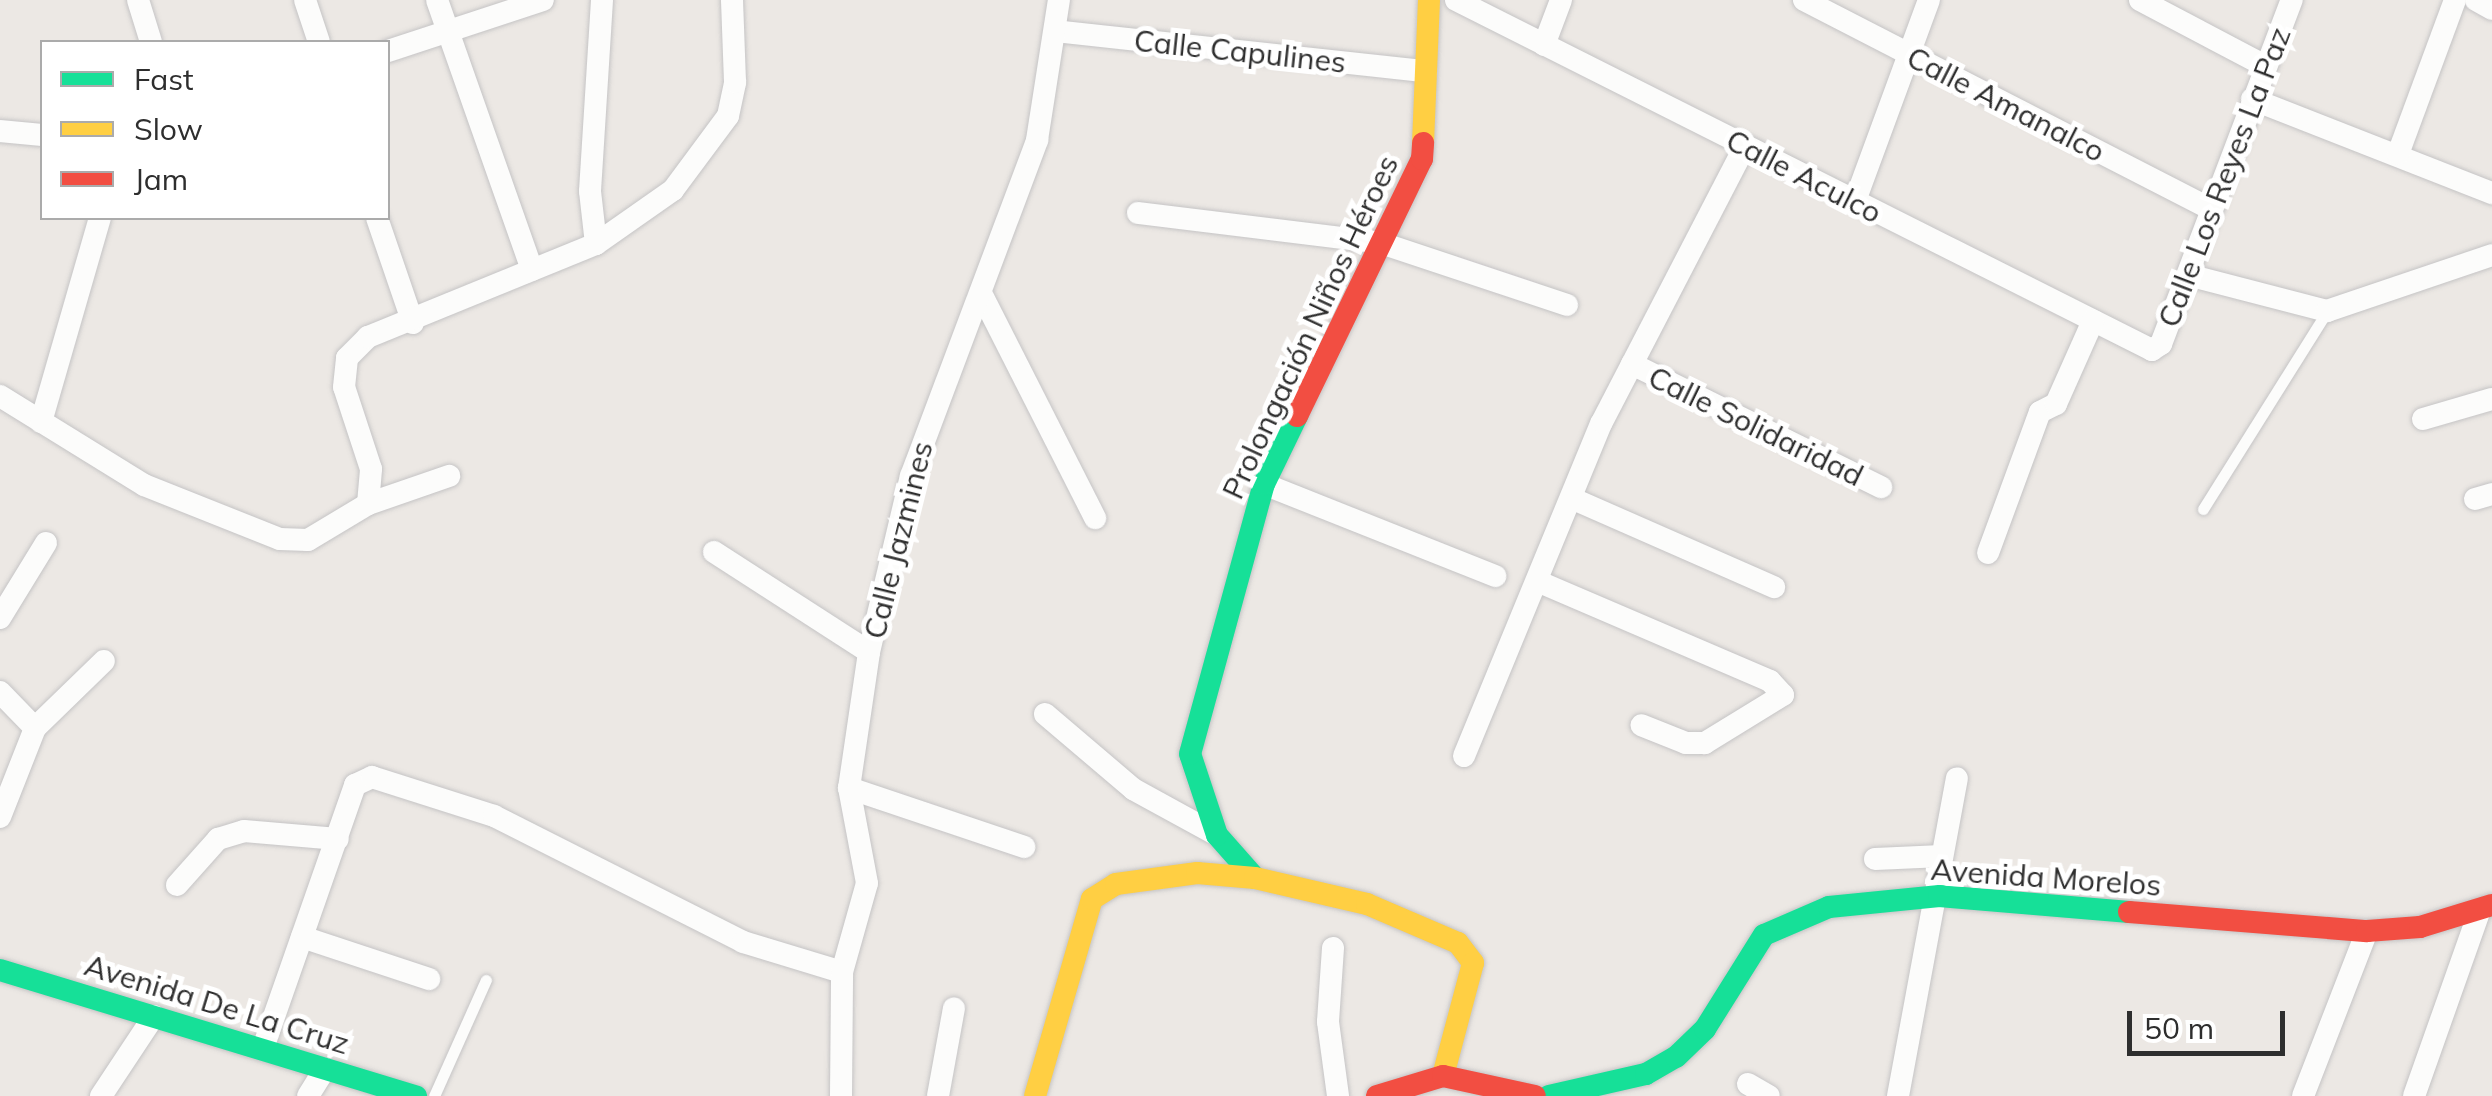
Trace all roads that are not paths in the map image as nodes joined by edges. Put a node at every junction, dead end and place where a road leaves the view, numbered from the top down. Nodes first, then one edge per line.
1 (138, 0) edge
2 (304, 0) edge
3 (437, 0) edge
4 (543, 0) edge
5 (602, 0) edge
6 (732, 0) edge
7 (1059, 0) edge
8 (1429, 0) edge
9 (1456, 0) edge
10 (1562, 0) edge
11 (1804, 0) edge
12 (1929, 0) edge
13 (2140, 0) edge
14 (2292, 0) edge
15 (2455, 0) edge
16 (2476, 0) edge
17 (2492, 9) edge
18 (448, 31) junction
19 (1055, 32) junction
20 (150, 40) edge
21 (318, 40) edge
22 (1544, 44) junction
23 (390, 50) edge
24 (1908, 54) junction
25 (2265, 66) junction
26 (1426, 71) junction
27 (2252, 99) junction
28 (0, 130) edge
29 (40, 135) edge
30 (1744, 146) junction
31 (2398, 154) junction
32 (2492, 193) edge
33 (1855, 201) junction
34 (2208, 208) junction
35 (1138, 213) dead end
36 (99, 220) edge
37 (379, 220) edge
38 (1381, 243) junction
39 (596, 244) junction
40 (2492, 255) edge
41 (532, 270) junction
42 (2188, 275) junction
43 (983, 297) junction
44 (1567, 305) dead end
45 (2327, 311) junction
46 (2093, 321) junction
47 (413, 324) junction
48 (2152, 350) joint
49 (1632, 364) junction
50 (0, 396) edge
51 (2492, 399) edge
52 (2424, 419) dead end
53 (42, 422) junction
54 (448, 476) dead end
55 (1264, 484) junction
56 (1881, 487) dead end
57 (1570, 498) junction
58 (368, 504) junction
59 (2203, 508) dead end
60 (1094, 518) dead end
61 (46, 543) dead end
62 (714, 552) dead end
63 (1988, 552) dead end
64 (1495, 576) dead end
65 (1536, 581) junction
66 (1774, 588) dead end
67 (0, 618) edge
68 (870, 652) junction
69 (104, 661) dead end
70 (0, 692) edge
71 (1045, 714) dead end
72 (1641, 725) dead end
73 (35, 728) junction
74 (1464, 756) dead end
75 (1957, 778) dead end
76 (849, 788) junction
77 (0, 816) edge
78 (1218, 835) junction
79 (338, 840) junction
80 (1024, 847) dead end
81 (1942, 856) junction
82 (1875, 859) dead end
83 (1255, 878) junction
84 (177, 885) dead end
85 (1939, 896) junction
86 (2485, 908) edge
87 (2367, 931) junction
88 (302, 937) junction
89 (1333, 948) dead end
90 (0, 970) edge
91 (842, 972) junction
92 (430, 978) dead end
93 (486, 980) dead end
94 (954, 1008) dead end
95 (154, 1016) junction
96 (262, 1048) junction
97 (324, 1069) junction
98 (1443, 1076) junction
99 (1748, 1084) dead end
100 (1482, 1093) edge
101 (102, 1096) edge
102 (308, 1096) edge
103 (416, 1096) edge
104 (434, 1096) edge
105 (842, 1096) edge
106 (938, 1096) edge
107 (1035, 1096) edge
108 (1338, 1096) edge
109 (1377, 1096) edge
110 (1535, 1096) edge
111 (1549, 1096) edge
112 (1770, 1096) edge
113 (1898, 1096) edge
114 (2304, 1096) edge
115 (2414, 1096) edge

1 - 20 street
2 - 21 street
3 - 18 street
4 - 18 street
5 - 39 street
6 - 39 street
7 - 19 street, Calle Jazmines
8 - 26 street, Prolongación Niños Héroes
9 - 22 street, Calle Aculco
10 - 22 street
11 - 24 street, Calle Amanalco
12 - 24 street
13 - 25 street
14 - 25 street, Calle Los Reyes La Paz
15 - 31 street
16 - 17 street
18 - 23 street
18 - 41 street
19 - 26 street, Calle Capulines
19 - 43 street, Calle Jazmines
22 - 30 street, Calle Aculco
24 - 33 street
24 - 34 street, Calle Amanalco
25 - 27 street, Calle Los Reyes La Paz
26 - 38 street, Prolongación Niños Héroes
27 - 31 street
27 - 34 street, Calle Los Reyes La Paz
28 - 29 street
30 - 33 street, Calle Aculco
30 - 49 street
31 - 32 street
33 - 46 street, Calle Aculco
34 - 42 street, Calle Los Reyes La Paz
35 - 38 street
36 - 53 street
37 - 47 street
38 - 44 street
38 - 55 street, Prolongación Niños Héroes
39 - 41 street
40 - 45 street
41 - 47 street
42 - 45 street
42 - 48 street, Calle Los Reyes La Paz
43 - 60 street
43 - 68 street, Calle Jazmines
45 - 59 lane
46 - 48 street, Calle Aculco
46 - 63 street
47 - 58 street
49 - 56 street, Calle Solidaridad
49 - 57 street
50 - 53 street
51 - 52 street
53 - 58 street
54 - 58 street
55 - 64 street
55 - 78 street, Prolongación Niños Héroes
57 - 65 street
57 - 66 street
61 - 67 street
62 - 68 street
65 - 72 street
65 - 74 street
68 - 76 street, Calle Jazmines
69 - 73 street
70 - 73 street
71 - 78 street
73 - 77 street
75 - 81 street
76 - 80 street
76 - 91 street, Calle Jazmines
78 - 83 street, Prolongación Niños Héroes
79 - 84 street
79 - 88 street
79 - 91 street
81 - 82 street
81 - 85 street
83 - 98 street
83 - 107 street
85 - 87 street, Avenida Morelos
85 - 111 street, Avenida Morelos
85 - 113 street
86 - 87 street, Avenida Morelos
86 - 115 street
87 - 114 street
88 - 92 street
88 - 96 street
89 - 108 street
90 - 95 street, Avenida De La Cruz
91 - 105 street, Calle Jazmines
93 - 104 lane
94 - 106 street
95 - 96 street, Avenida De La Cruz
95 - 101 street
96 - 97 street, Avenida De La Cruz
97 - 102 street
97 - 103 street, Avenida De La Cruz
98 - 100 street
98 - 109 street
99 - 112 street
100 - 110 street

